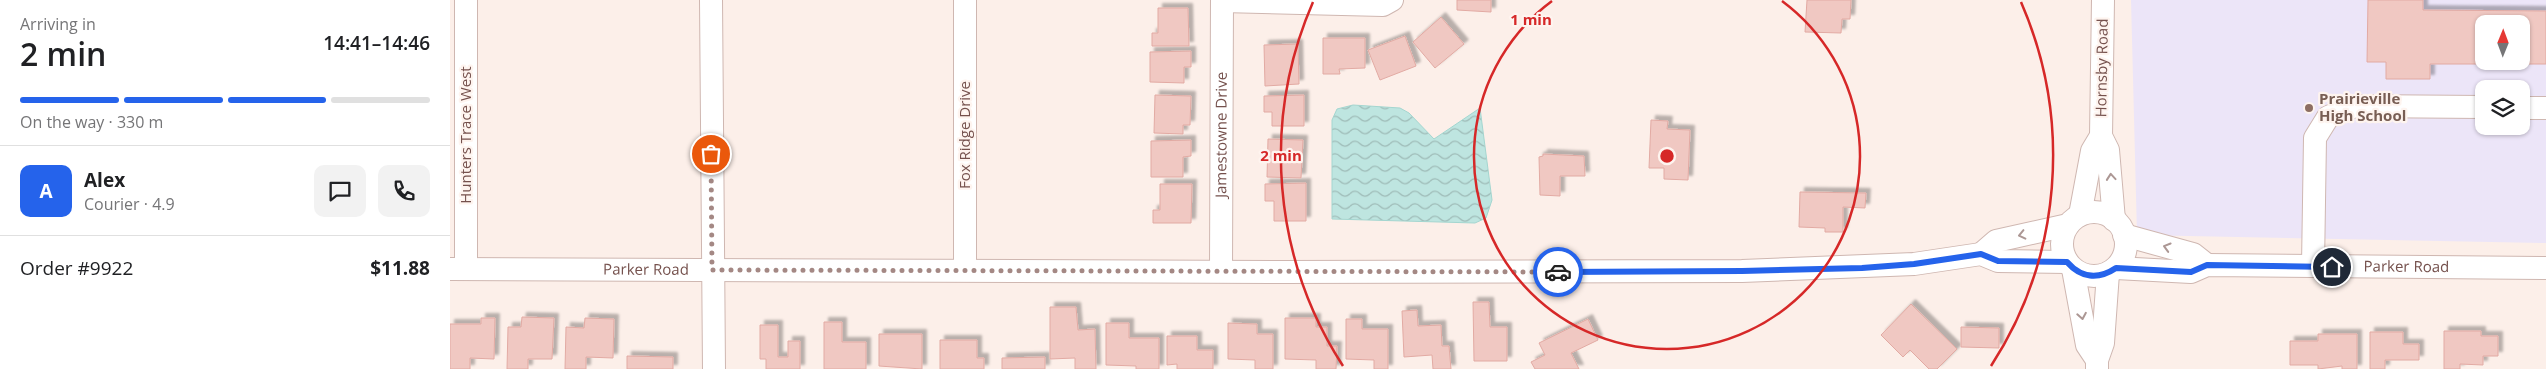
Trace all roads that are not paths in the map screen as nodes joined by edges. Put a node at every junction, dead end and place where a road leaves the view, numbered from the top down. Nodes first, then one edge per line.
1 (466, 0) edge
2 (711, 0) edge
3 (965, 0) edge
4 (1222, 0) edge
5 (1392, 0) edge
6 (2103, 0) edge
7 (2475, 107) edge
8 (2530, 108) edge
9 (2546, 108) edge
10 (2101, 136) junction
11 (2074, 220) junction
12 (2119, 227) junction
13 (1981, 254) junction
14 (2207, 265) junction
15 (2070, 266) junction
16 (2313, 266) junction
17 (2546, 268) edge
18 (458, 269) edge
19 (712, 270) junction
20 (965, 270) junction
21 (1221, 271) junction
22 (2112, 271) junction
23 (2097, 365) edge
24 (714, 369) edge

1 - 18 street, Hunters Trace West
2 - 19 street
3 - 20 street, Fox Ridge Drive
4 - 5 street
4 - 21 street, Jamestowne Drive
6 - 10 street, Hornsby Road
7 - 16 street
8 - 9 street
10 - 11 street, Hornsby Road
12 -> 10 street, Hornsby Road
11 - 12 street
11 -> 13 street, Parker Road
11 - 15 street
14 -> 12 street
12 - 22 street
13 - 15 street, Parker Road
13 - 21 street, Parker Road
14 - 16 street, Parker Road
14 - 22 street, Parker Road
15 - 22 street
15 -> 23 street
16 - 17 street, Parker Road
18 - 19 street, Parker Road
19 - 20 street, Parker Road
19 - 24 street
20 - 21 street, Parker Road
22 - 23 street

